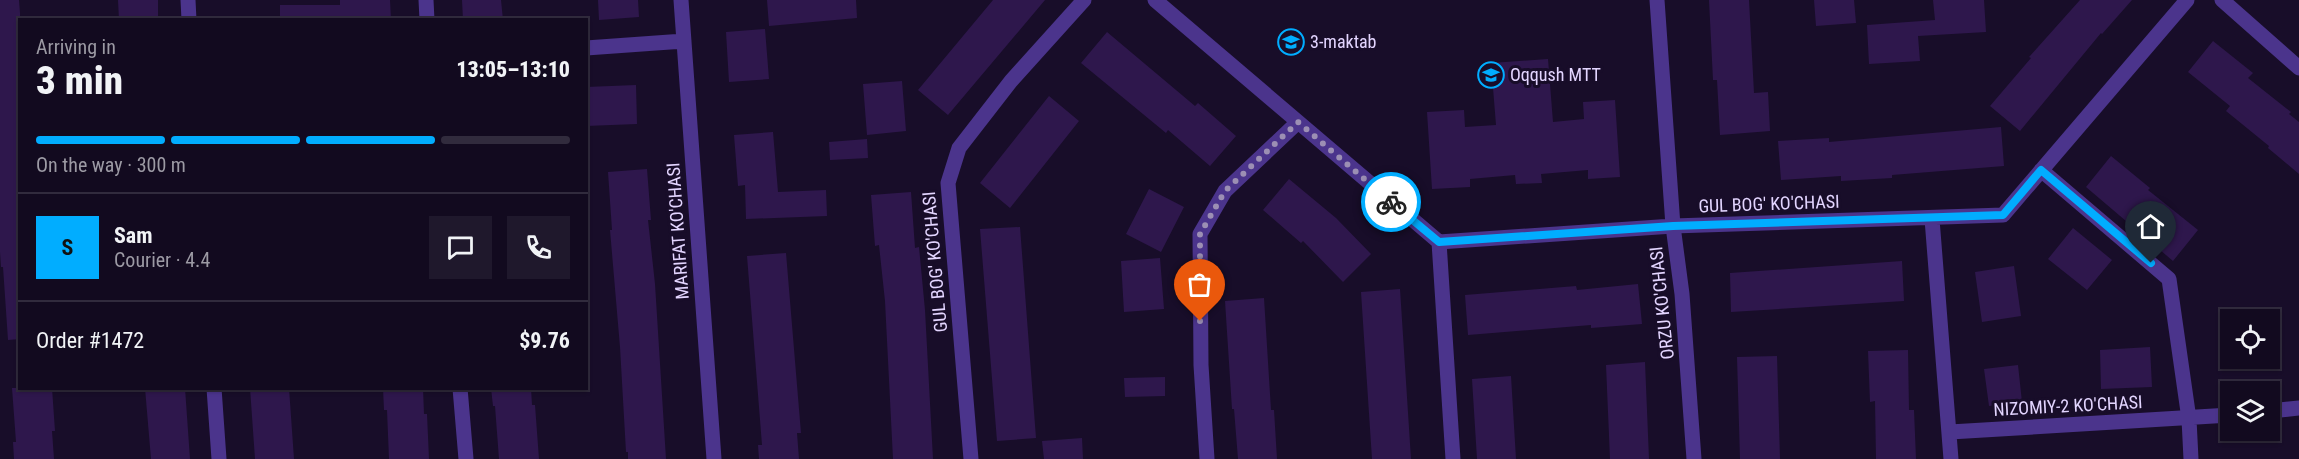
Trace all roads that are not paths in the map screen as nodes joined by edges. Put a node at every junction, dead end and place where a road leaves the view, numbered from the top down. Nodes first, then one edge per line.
1 (188, 0) edge
2 (426, 0) edge
3 (681, 0) edge
4 (1084, 0) edge
5 (1155, 0) edge
6 (1657, 0) edge
7 (2187, 0) edge
8 (2222, 0) edge
9 (189, 18) edge
10 (427, 18) edge
11 (684, 41) junction
12 (588, 48) edge
13 (2299, 68) edge
14 (1298, 122) junction
15 (2041, 170) junction
16 (1932, 219) junction
17 (1673, 226) junction
18 (1439, 242) junction
19 (214, 390) edge
20 (460, 390) edge
21 (2299, 408) edge
22 (2280, 410) edge
23 (2220, 416) edge
24 (2189, 419) junction
25 (1950, 432) junction
26 (219, 459) edge
27 (466, 459) edge
28 (714, 459) edge
29 (971, 459) edge
30 (1207, 459) edge
31 (1453, 459) edge
32 (1694, 459) edge
33 (1952, 459) edge
34 (2191, 459) edge

1 - 9 street
2 - 10 street
3 - 11 street, MARIFAT KO'CHASI
4 - 29 street, GUL BOG' KO'CHASI
5 - 14 street
6 - 17 street, ORZU KO'CHASI
7 - 15 street, GUL BOG' KO'CHASI
8 - 13 street
11 - 12 street
11 - 28 street, MARIFAT KO'CHASI
14 - 18 street
14 - 30 street
15 - 16 street, GUL BOG' KO'CHASI
15 - 24 street
16 - 17 street, GUL BOG' KO'CHASI
16 - 25 street
17 - 18 street, GUL BOG' KO'CHASI
17 - 32 street, ORZU KO'CHASI
18 - 31 street
19 - 26 street
20 - 27 street
21 - 22 street
23 - 24 street, NIZOMIY-2 KO'CHASI
24 - 25 street, NIZOMIY-2 KO'CHASI
24 - 34 street
25 - 33 street

